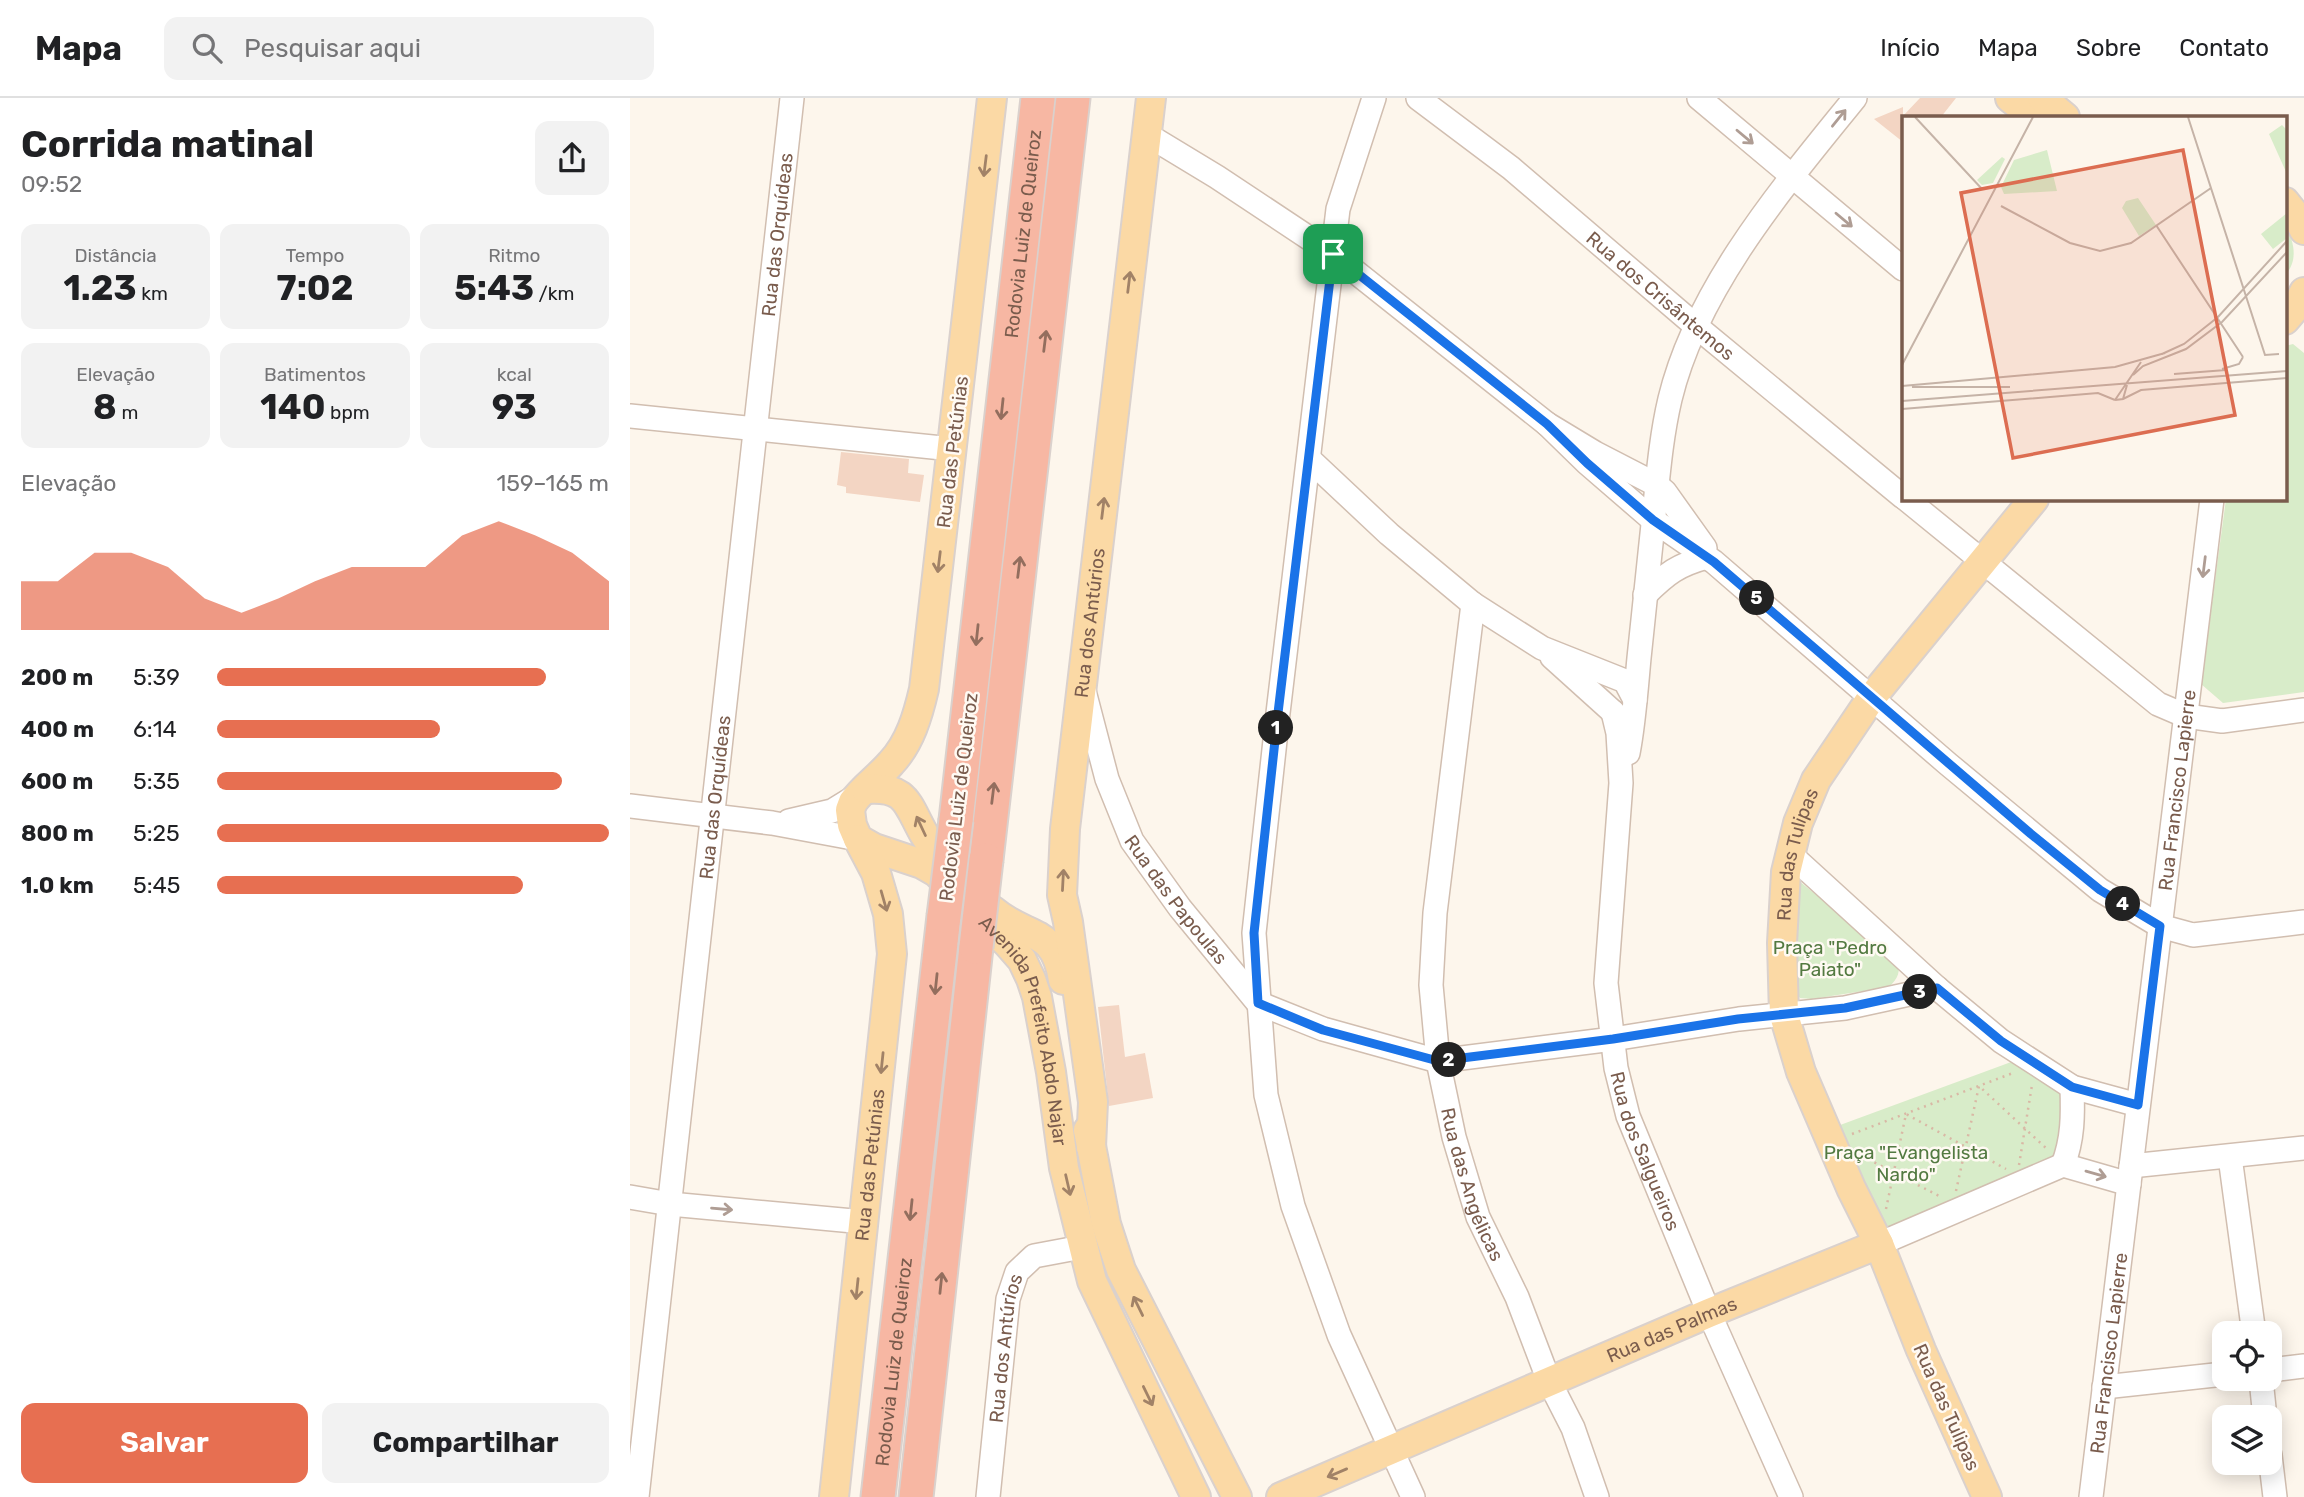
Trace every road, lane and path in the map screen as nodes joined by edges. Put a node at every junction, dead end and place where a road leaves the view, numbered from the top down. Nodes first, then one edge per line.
1 (792, 98) edge
2 (992, 98) edge
3 (1038, 98) edge
4 (1075, 98) edge
5 (1150, 98) edge
6 (1374, 98) edge
7 (1418, 98) edge
8 (1699, 98) edge
9 (1855, 98) edge
10 (2010, 98) edge
11 (2042, 98) edge
12 (2033, 116) edge
13 (2064, 116) edge
14 (1146, 134) junction
15 (1792, 176) junction
16 (2292, 203) edge
17 (2304, 230) edge
18 (1333, 254) junction
19 (1902, 268) edge
20 (2293, 309) edge
21 (1697, 327) junction
22 (2304, 337) edge
23 (630, 416) edge
24 (1547, 424) junction
25 (756, 429) junction
26 (952, 449) junction
27 (1308, 458) junction
28 (1657, 485) junction
29 (1902, 496) edge
30 (1907, 500) edge
31 (2033, 500) edge
32 (2212, 500) edge
33 (1653, 520) junction
34 (1711, 559) junction
35 (1982, 561) junction
36 (1645, 595) junction
37 (1473, 604) junction
38 (1542, 648) junction
39 (1082, 685) junction
40 (1872, 696) junction
41 (1635, 700) junction
42 (2304, 710) edge
43 (1613, 712) junction
44 (2186, 716) junction
45 (1621, 783) junction
46 (862, 792) junction
47 (630, 806) edge
48 (713, 816) junction
49 (772, 823) junction
50 (858, 839) junction
51 (1790, 854) junction
52 (2304, 922) edge
53 (2160, 926) junction
54 (1071, 948) junction
55 (1022, 960) junction
56 (1063, 976) junction
57 (1937, 988) junction
58 (1258, 1003) junction
59 (1784, 1014) junction
60 (1613, 1039) junction
61 (1438, 1061) junction
62 (2035, 1064) junction
63 (1979, 1086) junction
64 (2072, 1087) junction
65 (2138, 1105) junction
66 (1906, 1114) junction
67 (2024, 1126) junction
68 (1831, 1142) junction
69 (1091, 1147) junction
70 (1966, 1147) junction
71 (2304, 1148) edge
72 (2230, 1157) junction
73 (2063, 1165) junction
74 (2007, 1170) dead end
75 (1895, 1171) junction
76 (2017, 1175) dead end
77 (2130, 1175) junction
78 (1956, 1192) dead end
79 (630, 1197) edge
80 (1942, 1197) dead end
81 (670, 1204) junction
82 (864, 1222) junction
83 (1879, 1244) junction
84 (1082, 1247) junction
85 (1709, 1313) junction
86 (937, 1320) junction
87 (2253, 1321) edge
88 (894, 1359) junction
89 (2304, 1366) edge
90 (2282, 1369) edge
91 (2212, 1375) edge
92 (1549, 1381) junction
93 (2104, 1387) junction
94 (1393, 1450) junction
95 (2272, 1475) edge
96 (637, 1497) edge
97 (834, 1497) edge
98 (865, 1497) edge
99 (878, 1497) edge
100 (916, 1497) edge
101 (927, 1497) edge
102 (988, 1497) edge
103 (1196, 1497) edge
104 (1237, 1497) edge
105 (1281, 1497) edge
106 (1413, 1497) edge
107 (1597, 1497) edge
108 (1791, 1497) edge
109 (1987, 1497) edge
110 (2091, 1497) edge
111 (2275, 1497) edge

1 - 25 street, Rua das Orquídeas
2 -> 26 main road, Rua das Petúnias
3 -> 88 highway, Rodovia Luiz de Queiroz, bridge
86 -> 4 highway, Rodovia Luiz de Queiroz, bridge
5 - 14 main road, Rua dos Antúrios
6 - 18 street
7 - 21 street, Rua dos Crisântemos
8 -> 15 street
15 -> 9 street, Rua dos Salgueiros
10 - 12 main road
11 - 13 main road
14 - 18 street
39 -> 14 main road, Rua dos Antúrios
15 -> 19 street
15 - 21 street, Rua dos Salgueiros
16 - 17 main road
18 - 24 street
18 - 27 street
20 - 22 main road
21 - 28 street, Rua dos Salgueiros
21 - 29 street, Rua dos Crisântemos
23 - 25 street
24 - 28 street
24 - 33 street
25 - 26 street
25 - 48 street, Rua das Orquídeas
26 -> 46 main road, Rua das Petúnias
27 - 37 street
27 - 58 street
28 - 33 street, Rua dos Salgueiros
28 - 34 street
30 - 35 street, Rua dos Crisântemos
31 - 35 main road, Rua das Tulipas
32 -> 44 street, Rua Francisco Lapierre
33 - 34 street
33 - 36 street, Rua dos Salgueiros
34 - 36 street
34 - 40 street
35 - 40 main road, Rua das Tulipas
35 - 44 street, Rua dos Crisântemos
36 - 41 street, Rua dos Salgueiros
37 - 38 street
37 - 61 street, Rua das Angélicas
38 - 41 street
38 - 43 street
54 -> 39 main road, Rua dos Antúrios
39 - 58 street, Rua das Papoulas
40 - 51 main road, Rua das Tulipas
40 - 53 street
41 - 43 street
41 - 45 street, Rua dos Salgueiros
42 - 44 street, Rua dos Crisântemos
43 - 45 street, Rua dos Salgueiros
44 - 53 street, Rua Francisco Lapierre
45 - 60 street, Rua dos Salgueiros
46 - 49 street
46 - 50 main road
56 -> 46 main road, Avenida Prefeito Abdo Najar
47 - 48 street
48 - 49 street
48 - 81 street, Rua das Orquídeas
49 - 50 street
50 - 55 main road, Avenida Prefeito Abdo Najar
50 -> 82 main road, Rua das Petúnias
51 - 57 street
51 - 59 main road, Rua das Tulipas
52 - 53 street
53 - 65 street, Rua Francisco Lapierre
54 - 56 main road
54 - 69 main road, Rua dos Antúrios
55 - 56 main road
55 -> 84 main road, Avenida Prefeito Abdo Najar
56 - 69 main road, Avenida Prefeito Abdo Najar
57 - 59 street, Rua das Papoulas
57 - 62 street
58 - 61 street, Rua das Papoulas
58 - 94 street
59 - 60 street, Rua das Papoulas
59 - 68 main road, Rua das Tulipas
60 - 61 street, Rua das Papoulas
60 - 85 street, Rua dos Salgueiros
61 - 92 street, Rua das Angélicas
62 - 63 path
62 - 64 street
62 - 67 path
63 - 66 path
63 - 67 path
63 - 70 path
64 - 65 street
64 - 73 street
65 - 77 street, Rua Francisco Lapierre
66 - 68 path
66 - 70 path
66 - 75 path
67 - 73 path
67 - 76 path
68 - 75 path
68 - 83 main road, Rua das Tulipas
104 -> 69 main road, Avenida Prefeito Abdo Najar
70 - 74 path
70 - 78 path
71 - 72 street
72 - 77 street
72 - 87 street
73 -> 77 street
73 - 83 street, Rua das Palmas
75 - 80 path
75 - 83 path
77 - 93 street, Rua Francisco Lapierre
79 - 81 street
81 -> 82 street
81 - 96 street, Rua das Orquídeas
82 -> 97 main road, Rua das Petúnias
83 - 85 main road, Rua das Palmas
83 - 109 main road, Rua das Tulipas
84 - 102 street, Rua dos Antúrios
84 -> 103 main road, Avenida Prefeito Abdo Najar
85 - 92 main road, Rua das Palmas
85 - 108 street, Rua dos Salgueiros
86 - 100 highway, Rodovia Luiz de Queiroz
86 - 101 highway
88 - 98 street
88 - 99 highway, Rodovia Luiz de Queiroz
89 - 90 street
91 - 93 street
92 - 94 main road, Rua das Palmas
92 - 107 street, Rua das Angélicas
93 - 110 street, Rua Francisco Lapierre
94 -> 105 main road, Rua das Palmas
94 - 106 street
95 - 111 street

